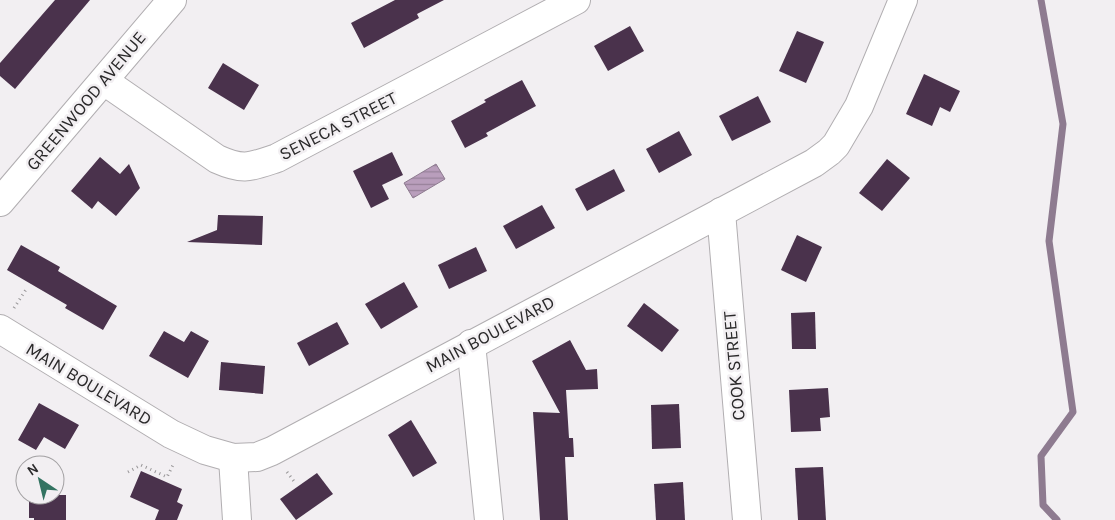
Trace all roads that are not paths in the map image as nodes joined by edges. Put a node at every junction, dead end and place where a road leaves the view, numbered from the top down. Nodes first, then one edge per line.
1 (172, 0) edge
2 (576, 0) edge
3 (903, 0) edge
4 (104, 81) junction
5 (0, 202) edge
6 (721, 212) junction
7 (0, 330) edge
8 (471, 344) junction
9 (233, 458) junction
10 (237, 520) edge
11 (489, 520) edge
12 (747, 520) edge

1 - 4 street, GREENWOOD AVENUE
2 - 4 street, SENECA STREET
3 - 6 street, MAIN BOULEVARD
4 - 5 street, GREENWOOD AVENUE
6 - 8 street, MAIN BOULEVARD
6 - 12 street, COOK STREET
7 - 9 street, MAIN BOULEVARD
8 - 9 street, MAIN BOULEVARD
8 - 11 street
9 - 10 street

